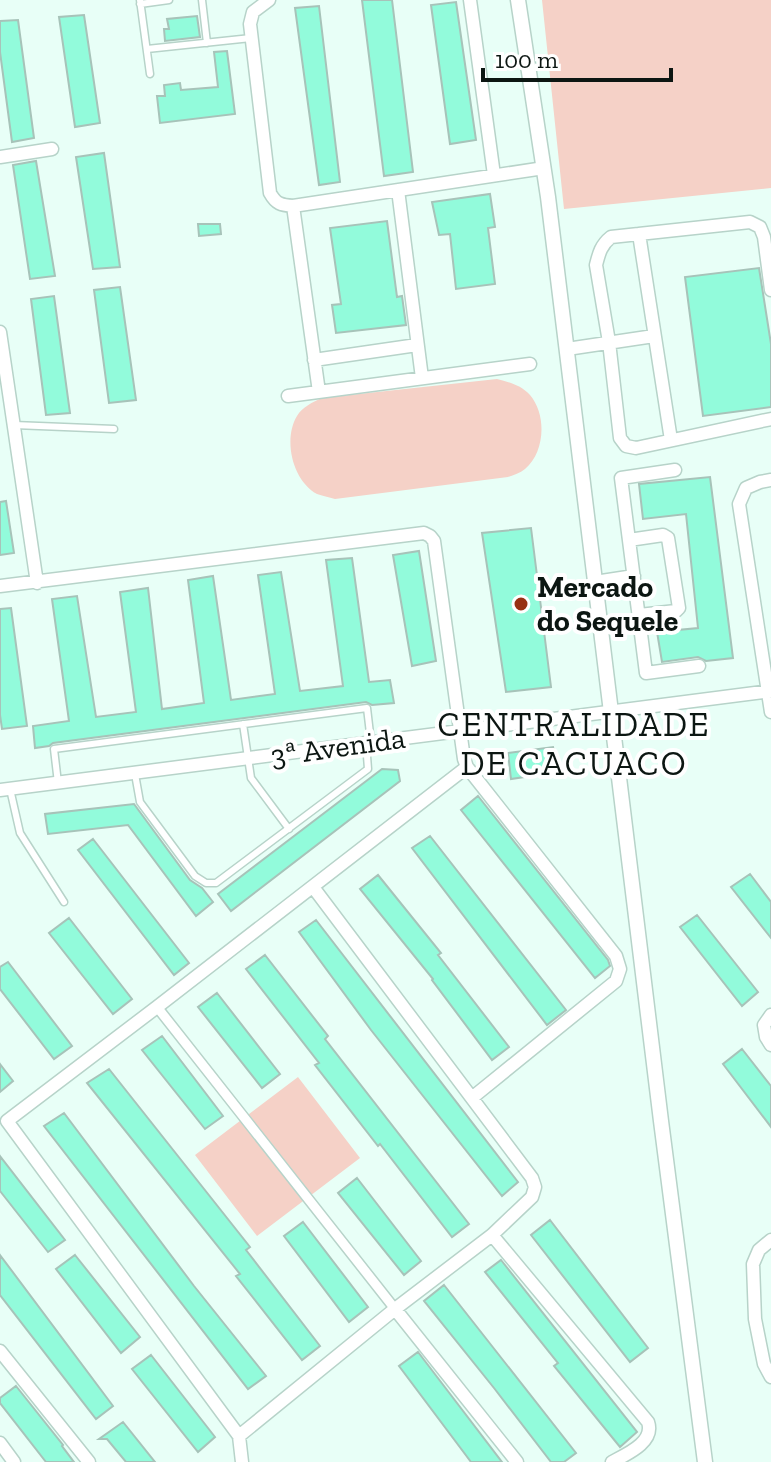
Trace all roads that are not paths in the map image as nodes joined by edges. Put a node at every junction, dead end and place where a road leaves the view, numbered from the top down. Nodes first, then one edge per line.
1 (169, 0) edge
2 (202, 0) edge
3 (269, 0) edge
4 (470, 0) edge
5 (518, 0) edge
6 (140, 2) edge
7 (252, 38) junction
8 (207, 43) junction
9 (147, 49) junction
10 (150, 74) dead end
11 (52, 149) dead end
12 (0, 157) edge
13 (544, 168) junction
14 (494, 175) junction
15 (398, 190) junction
16 (293, 206) junction
17 (639, 234) junction
18 (771, 290) edge
19 (0, 332) edge
20 (654, 336) junction
21 (609, 342) junction
22 (417, 345) junction
23 (567, 349) junction
24 (314, 360) junction
25 (530, 364) dead end
26 (422, 378) junction
27 (319, 392) junction
28 (288, 396) dead end
29 (771, 419) edge
30 (14, 425) junction
31 (114, 429) dead end
32 (671, 440) junction
33 (675, 470) dead end
34 (771, 480) edge
35 (629, 540) junction
36 (634, 576) junction
37 (595, 582) junction
38 (37, 583) junction
39 (0, 586) edge
40 (639, 615) junction
41 (699, 666) dead end
42 (770, 692) edge
43 (611, 712) junction
44 (771, 712) edge
45 (243, 724) junction
46 (459, 730) junction
47 (369, 743) junction
48 (248, 759) junction
49 (467, 767) junction
50 (135, 774) junction
51 (58, 783) junction
52 (5, 790) edge
53 (289, 829) junction
54 (313, 887) junction
55 (64, 902) dead end
56 (157, 1007) junction
57 (771, 1015) edge
58 (771, 1045) edge
59 (473, 1097) junction
60 (2, 1123) edge
61 (492, 1235) junction
62 (771, 1240) edge
63 (395, 1309) junction
64 (0, 1351) edge
65 (771, 1377) edge
66 (239, 1436) junction
67 (0, 1443) edge
68 (14, 1462) edge
69 (89, 1462) edge
70 (242, 1462) edge
71 (517, 1462) edge
72 (612, 1462) edge
73 (705, 1462) edge

1 - 6 lane
2 - 8 lane
3 - 7 street
4 - 14 street
5 - 13 street
6 - 9 lane
7 - 8 lane
7 - 16 street
8 - 9 lane
9 - 10 lane
11 - 12 street
13 - 14 street
13 - 23 street
14 - 15 street
15 - 16 street
15 - 22 street
16 - 24 street
17 - 18 street
17 - 20 street
17 - 21 street
19 - 30 street
20 - 21 street
20 - 32 street
21 - 23 street
21 - 32 street
22 - 24 street
22 - 26 street
23 - 37 street
24 - 27 street
25 - 26 street
26 - 27 street
27 - 28 street
29 - 32 street
30 - 31 lane
30 - 38 street
33 - 35 street
34 - 42 street
35 - 36 street
35 - 40 street
36 - 37 street
36 - 40 street
37 - 43 street
38 - 39 street
38 - 46 street
40 - 41 street
42 - 43 street, 3ª Avenida
42 - 44 street
43 - 46 street, 3ª Avenida
43 - 73 street
45 - 47 lane
45 - 48 lane
45 - 51 lane
46 - 47 street, 3ª Avenida
46 - 49 street
47 - 48 street, 3ª Avenida
47 - 53 lane
48 - 50 street, 3ª Avenida
48 - 53 lane
49 - 54 street
49 - 59 street
50 - 51 street, 3ª Avenida
50 - 53 lane
51 - 52 street, 3ª Avenida
52 - 55 lane
54 - 56 street
54 - 59 street
56 - 60 street
56 - 63 street
57 - 58 street
59 - 61 street
60 - 66 street
61 - 63 street
61 - 72 street
62 - 65 street
63 - 66 street
63 - 71 street
64 - 69 street
66 - 70 street
67 - 68 street

